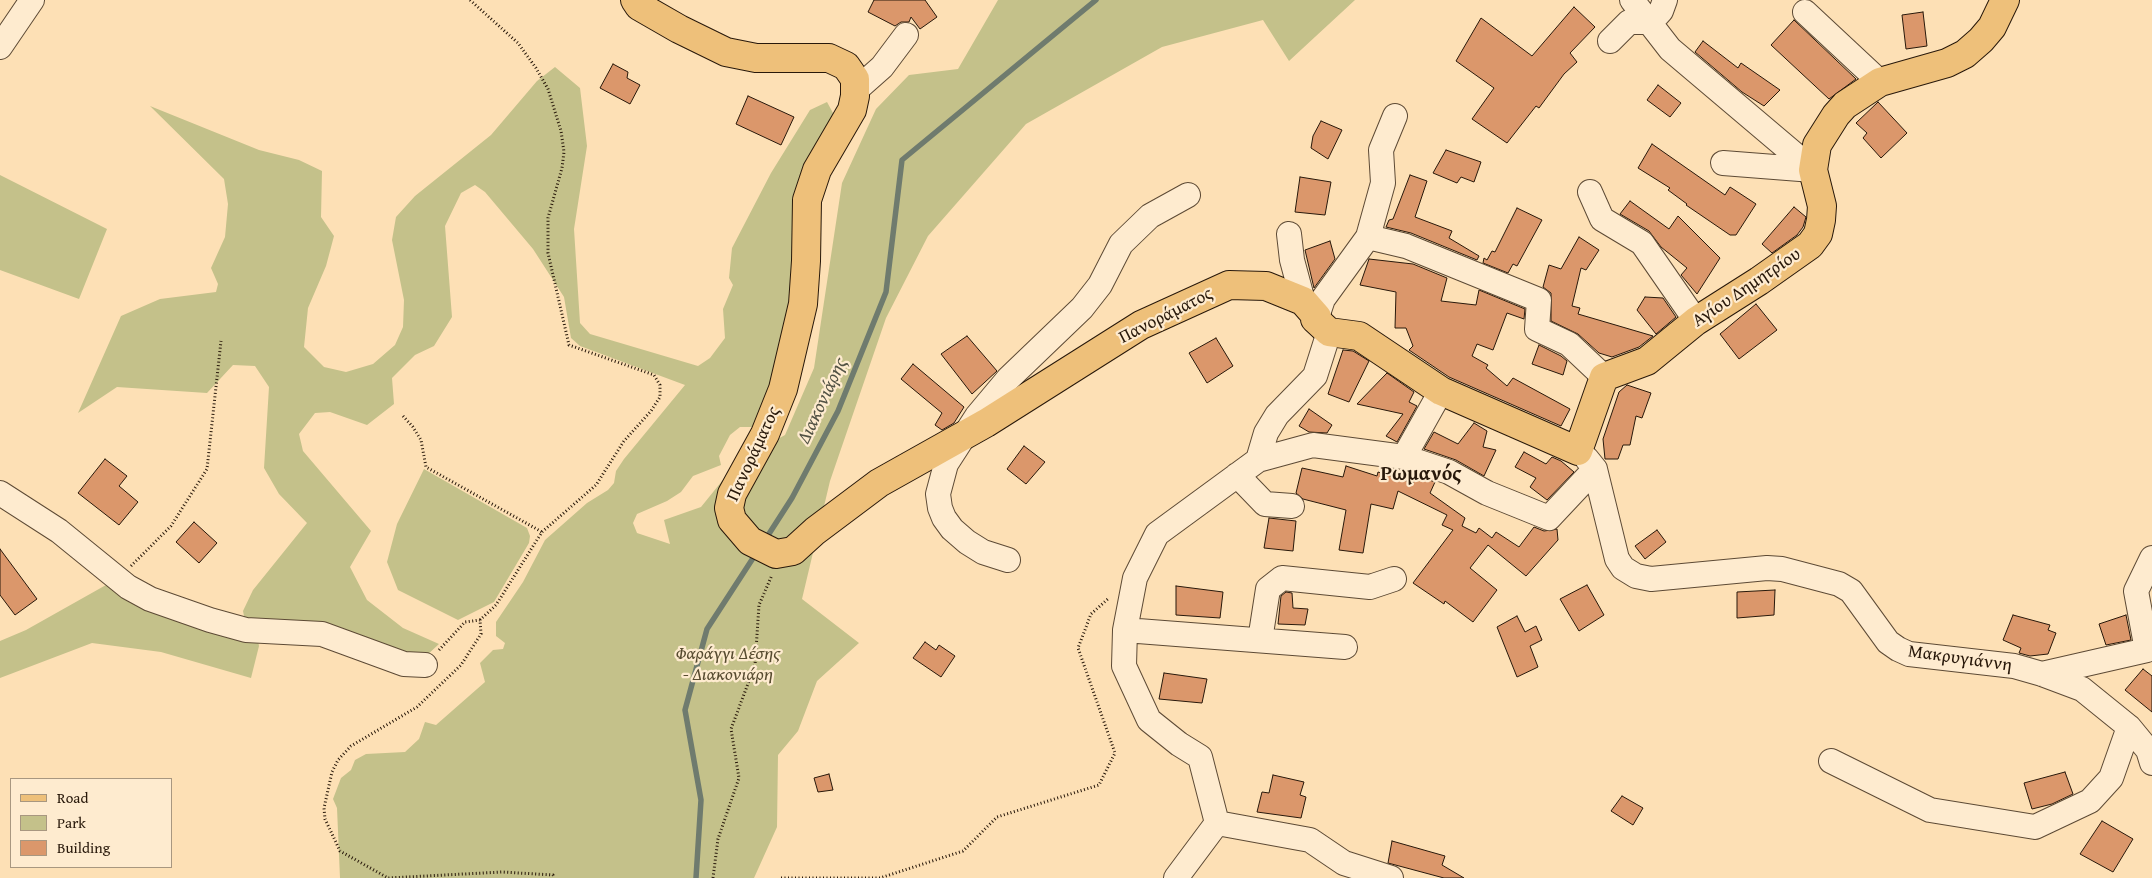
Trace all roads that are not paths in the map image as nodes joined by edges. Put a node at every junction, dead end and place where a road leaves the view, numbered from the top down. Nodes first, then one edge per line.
1 (32, 0) edge
2 (635, 0) edge
3 (1632, 0) edge
4 (1665, 0) edge
5 (2005, 0) edge
6 (1805, 12) dead end
7 (1651, 22) junction
8 (906, 35) dead end
9 (1610, 41) dead end
10 (0, 47) edge
11 (1880, 82) junction
12 (856, 90) junction
13 (1395, 116) dead end
14 (1723, 163) dead end
15 (1813, 170) junction
16 (1590, 192) dead end
17 (1188, 195) dead end
18 (1289, 234) dead end
19 (1368, 237) junction
20 (1316, 317) junction
21 (1696, 321) junction
22 (1604, 377) junction
23 (1441, 392) junction
24 (963, 436) junction
25 (1404, 457) junction
26 (1258, 460) junction
27 (1587, 460) junction
28 (1237, 475) junction
29 (0, 493) edge
30 (1292, 506) dead end
31 (2152, 558) edge
32 (1008, 560) dead end
33 (1394, 578) dead end
34 (1125, 630) junction
35 (1260, 640) junction
36 (1345, 648) dead end
37 (425, 665) road end
38 (2042, 674) junction
39 (2129, 727) junction
40 (1831, 761) dead end
41 (2152, 763) edge
42 (1217, 824) junction
43 (1176, 878) edge
44 (1391, 878) edge

1 - 10 street
2 - 12 main road
3 - 7 street
4 - 7 street
5 - 11 main road, Αγίου Δημητρίου
6 - 11 street
7 - 9 street
7 - 15 street
8 - 12 street
11 - 15 main road, Αγίου Δημητρίου
12 - 24 main road, Πανοράματος
13 - 19 street
14 - 15 street
15 - 21 main road, Αγίου Δημητρίου
16 - 21 street
17 - 24 street
18 - 20 street
19 - 20 street
19 - 22 street
20 - 23 main road, Πανοράματος
20 - 24 main road, Πανοράματος
20 - 26 street
21 - 22 main road, Αγίου Δημητρίου
22 - 27 main road
23 - 25 street
23 - 27 main road, Πανοράματος
24 - 32 street
25 - 26 street
25 - 27 street
26 - 28 street
27 - 38 street, Μακρυγιάννη
28 - 30 street
28 - 34 street
29 - 37 street
31 - 38 street
33 - 35 street
34 - 35 street
34 - 42 street
35 - 36 street
38 - 39 street, Μακρυγιάννη
39 - 40 street
39 - 41 street, Μακρυγιάννη
42 - 43 street
42 - 44 street

